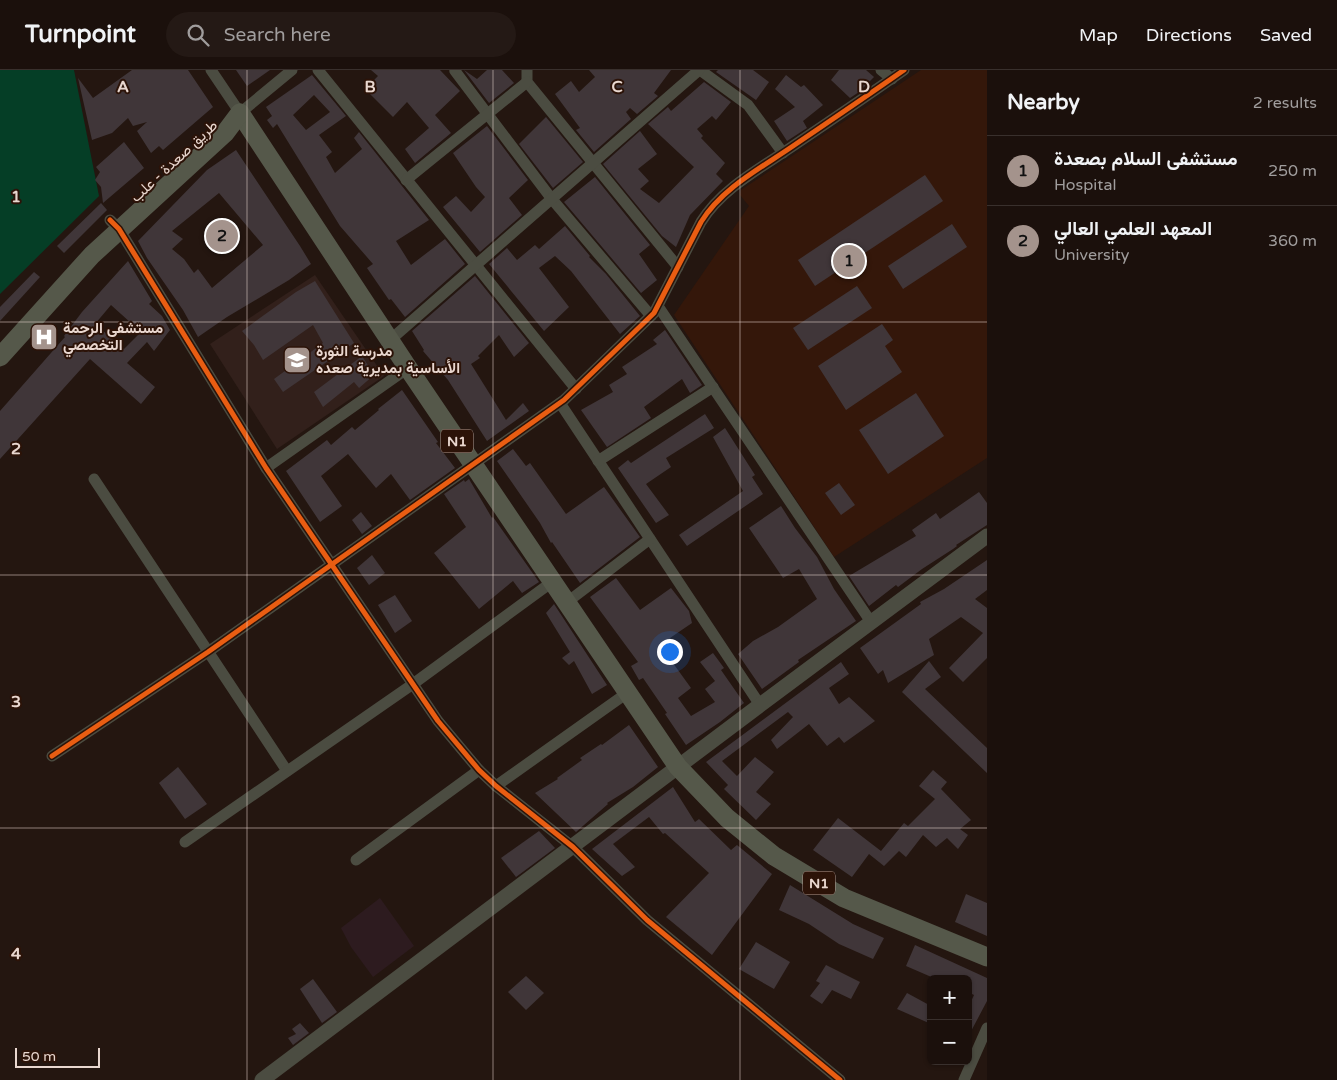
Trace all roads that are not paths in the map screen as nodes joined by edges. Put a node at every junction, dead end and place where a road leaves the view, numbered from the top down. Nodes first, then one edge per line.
1 (212, 70) edge
2 (292, 70) edge
3 (318, 70) edge
4 (456, 70) edge
5 (527, 70) edge
6 (700, 70) edge
7 (881, 70) edge
8 (904, 70) edge
9 (892, 79) junction
10 (527, 82) junction
11 (240, 113) junction
12 (487, 114) junction
13 (783, 152) junction
14 (592, 162) junction
15 (406, 180) junction
16 (551, 198) junction
17 (115, 224) junction
18 (476, 266) junction
19 (678, 267) junction
20 (658, 306) junction
21 (650, 316) junction
22 (0, 338) edge
23 (389, 340) junction
24 (0, 357) edge
25 (408, 368) junction
26 (713, 387) junction
27 (576, 389) junction
28 (560, 403) junction
29 (598, 461) junction
30 (472, 464) junction
31 (266, 468) junction
32 (94, 479) dead end
33 (987, 536) edge
34 (650, 539) junction
35 (331, 566) junction
36 (552, 582) junction
37 (566, 603) junction
38 (871, 622) junction
39 (208, 652) junction
40 (413, 684) junction
41 (627, 694) junction
42 (760, 705) junction
43 (52, 756) dead end
44 (678, 767) junction
45 (479, 770) junction
46 (287, 771) junction
47 (496, 786) junction
48 (185, 842) dead end
49 (573, 847) junction
50 (356, 860) dead end
51 (987, 958) edge
52 (987, 1028) edge
53 (262, 1080) edge
54 (840, 1080) edge
55 (964, 1080) edge

1 - 11 street
2 - 11 street
3 - 15 street
4 - 12 street
5 - 10 street
6 - 13 street
6 - 14 street
7 - 9 street
8 - 9 street
9 - 13 street
10 - 12 street
10 - 14 street
11 - 17 highway, طريق صعدة - علب
11 - 23 highway, N1
12 - 15 street
12 - 16 street
13 - 19 street
14 - 16 street
14 - 19 street
15 - 18 street
16 - 18 street
16 - 21 street
17 - 22 highway, طريق صعدة - علب
17 - 24 highway, طريق صعدة - علب
17 - 31 street
18 - 23 street
18 - 27 street
19 - 20 street
20 - 21 street
20 - 26 street
21 - 27 street
23 - 25 highway, N1
25 - 30 highway, N1
25 - 31 street
26 - 29 street
26 - 38 street
27 - 28 street
28 - 29 street
28 - 30 street
29 - 34 street
30 - 35 street
30 - 36 highway, N1
31 - 35 street
32 - 39 street
33 - 38 street
34 - 37 street
34 - 42 street
35 - 39 street
35 - 40 street
36 - 37 highway, N1
36 - 40 street
37 - 41 highway, N1
38 - 42 street
39 - 43 street
39 - 46 street
40 - 45 street
40 - 46 street
41 - 44 highway, N1
41 - 47 street
42 - 44 street
44 - 49 street
44 - 51 highway, N1
45 - 47 street
45 - 50 street
46 - 48 street
47 - 49 street
49 - 53 street
49 - 54 street
52 - 55 street

